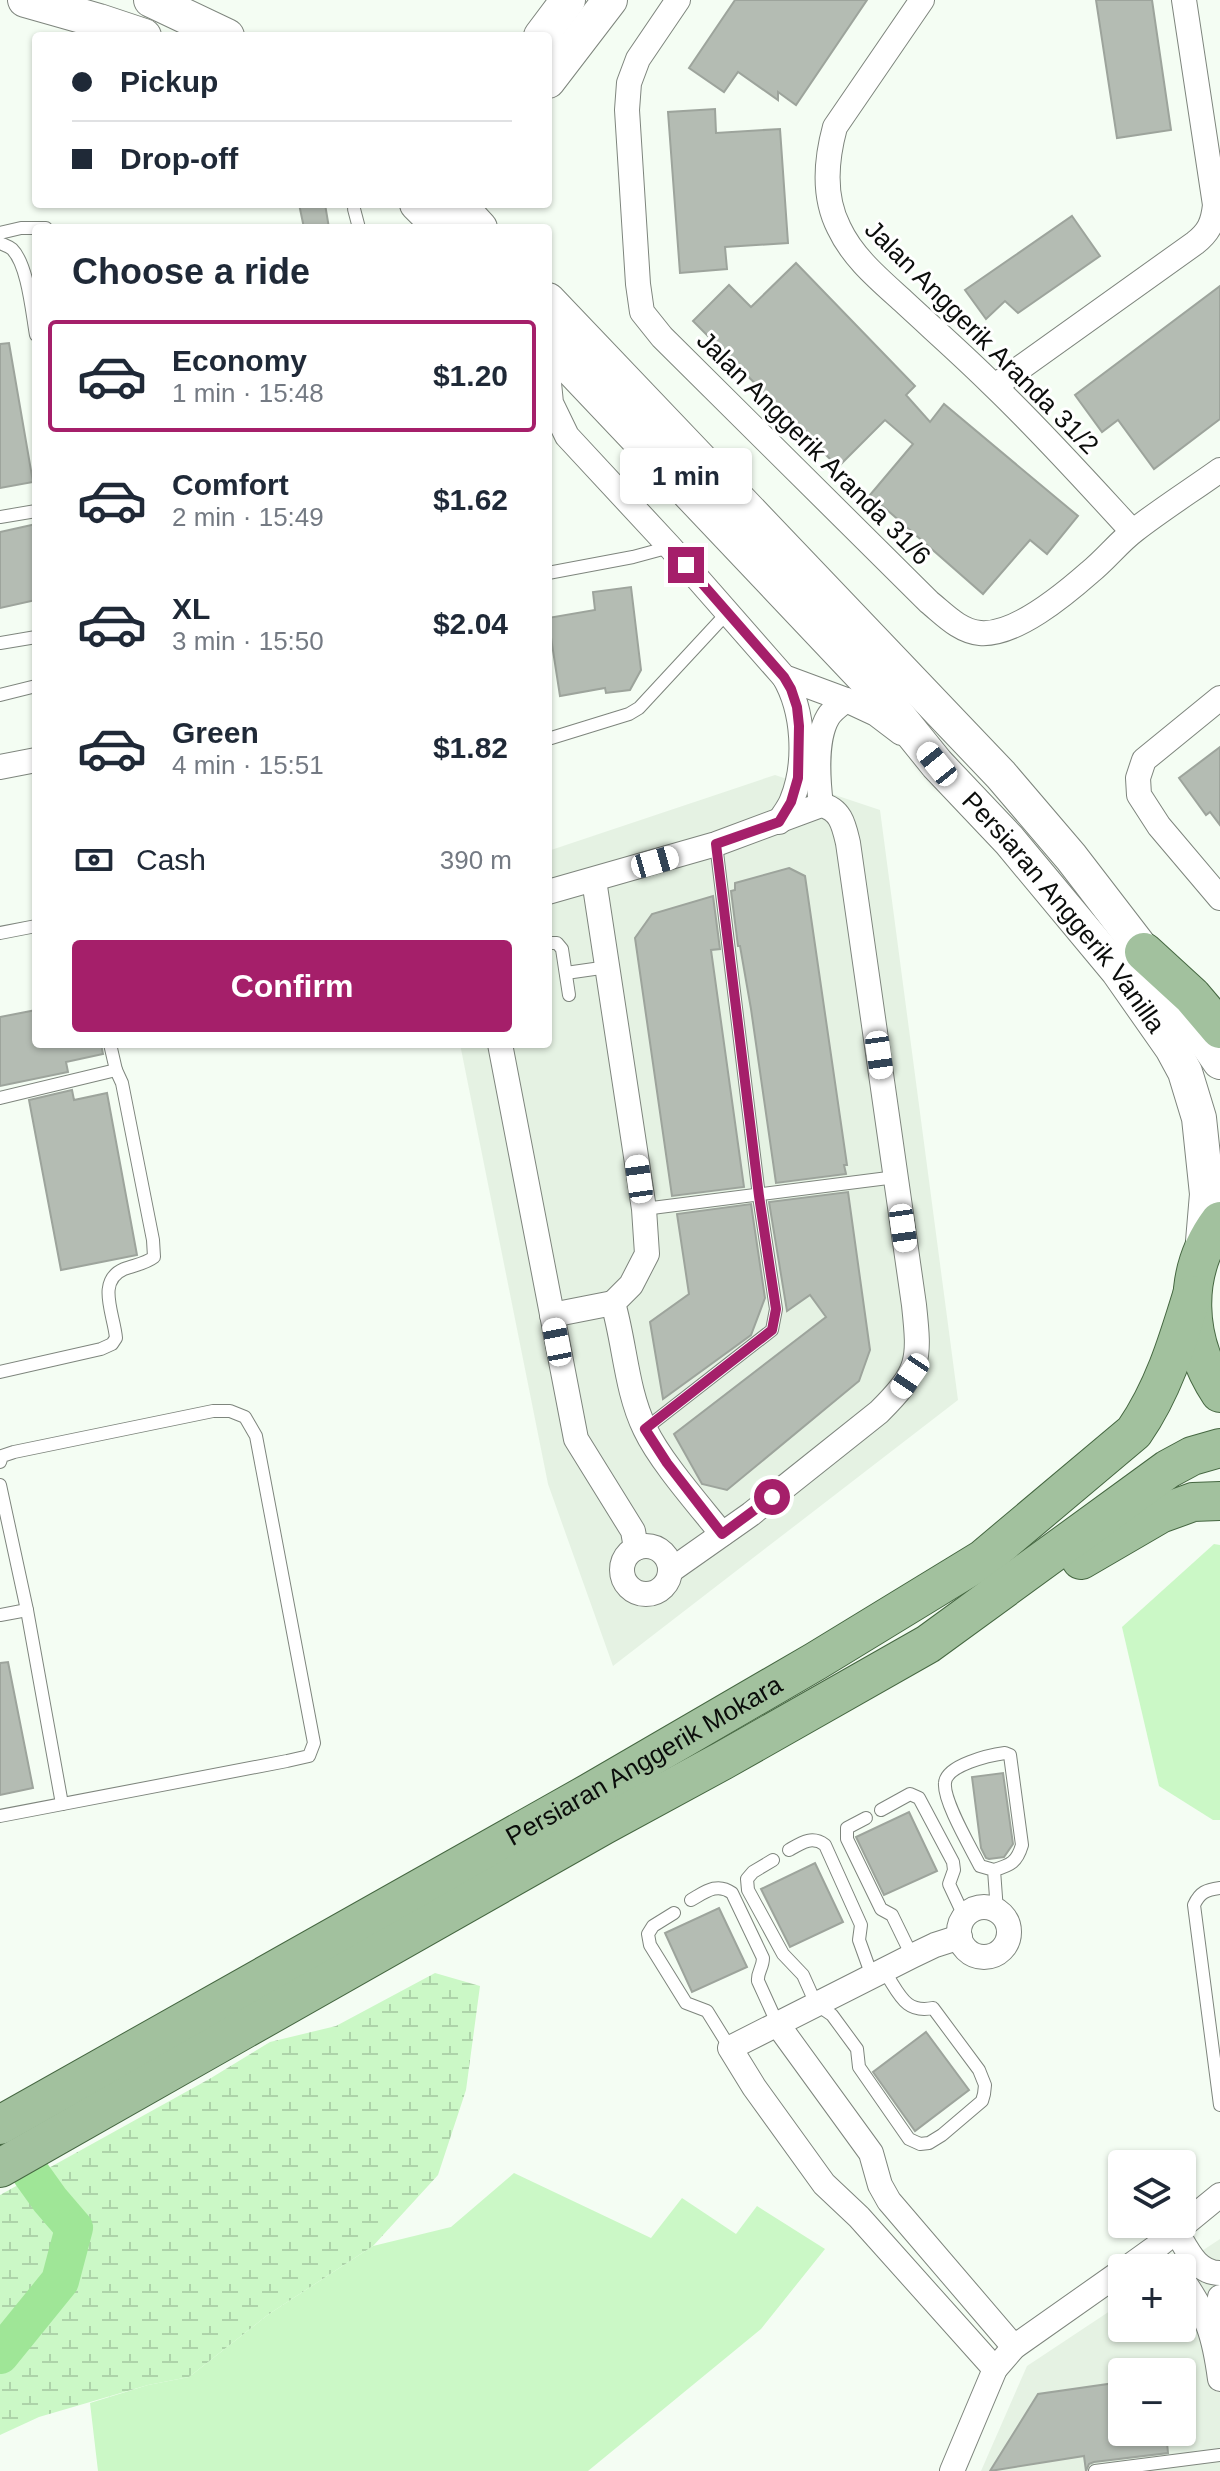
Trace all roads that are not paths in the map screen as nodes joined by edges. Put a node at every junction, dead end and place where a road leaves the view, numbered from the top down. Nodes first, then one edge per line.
1 (25, 0) edge
2 (151, 0) edge
3 (568, 0) edge
4 (610, 0) edge
5 (678, 0) edge
6 (1184, 0) edge
7 (920, 1) edge
8 (132, 32) edge
9 (219, 32) edge
10 (544, 32) edge
11 (552, 76) edge
12 (354, 209) dead end
13 (441, 213) edge
14 (358, 224) edge
15 (470, 224) edge
16 (32, 228) edge
17 (0, 233) edge
18 (0, 243) edge
19 (552, 304) edge
20 (32, 312) edge
21 (552, 348) edge
22 (995, 386) junction
23 (552, 407) edge
24 (1220, 470) edge
25 (32, 512) edge
26 (0, 517) edge
27 (1132, 531) junction
28 (670, 547) junction
29 (552, 572) edge
30 (728, 612) junction
31 (32, 638) edge
32 (0, 643) edge
33 (784, 677) junction
34 (32, 687) edge
35 (0, 695) edge
36 (1220, 698) edge
37 (846, 700) junction
38 (552, 738) edge
39 (32, 761) edge
40 (937, 764) junction
41 (0, 767) edge
42 (821, 805) junction
43 (779, 822) junction
44 (716, 844) junction
45 (594, 880) junction
46 (552, 891) edge
47 (1220, 898) edge
48 (32, 927) edge
49 (0, 933) edge
50 (552, 943) edge
51 (1144, 952) junction
52 (608, 967) junction
53 (566, 973) junction
54 (569, 995) dead end
55 (1220, 1029) edge
56 (111, 1048) edge
57 (501, 1048) edge
58 (1220, 1062) edge
59 (116, 1070) junction
60 (0, 1098) edge
61 (896, 1177) junction
62 (759, 1196) junction
63 (644, 1209) junction
64 (1211, 1237) edge
65 (1192, 1295) junction
66 (613, 1303) junction
67 (552, 1315) junction
68 (0, 1372) edge
69 (1220, 1393) edge
70 (645, 1429) junction
71 (1220, 1448) edge
72 (0, 1462) edge
73 (0, 1485) edge
74 (1220, 1501) edge
75 (722, 1534) junction
76 (636, 1548) junction
77 (670, 1571) junction
78 (27, 1610) junction
79 (0, 1615) edge
80 (928, 1644) junction
81 (62, 1804) junction
82 (881, 1810) dead end
83 (0, 1816) edge
84 (866, 1818) dead end
85 (789, 1850) dead end
86 (773, 1860) dead end
87 (994, 1870) junction
88 (1220, 1888) edge
89 (691, 1900) dead end
90 (997, 1911) junction
91 (674, 1913) dead end
92 (962, 1927) junction
93 (912, 1956) junction
94 (878, 1973) junction
95 (1220, 2003) edge
96 (816, 2004) junction
97 (1206, 2005) junction
98 (778, 2025) junction
99 (730, 2048) junction
100 (1220, 2105) edge
101 (10, 2119) edge
102 (1, 2167) edge
103 (880, 2185) junction
104 (1220, 2195) edge
105 (848, 2207) junction
106 (1196, 2214) edge
107 (1167, 2238) junction
108 (1146, 2254) edge
109 (1171, 2254) edge
110 (1220, 2273) edge
111 (1108, 2281) edge
112 (1220, 2297) edge
113 (1196, 2299) edge
114 (1014, 2347) junction
115 (1218, 2362) edge
116 (995, 2369) junction
117 (1220, 2455) edge
118 (952, 2471) edge
119 (1095, 2471) edge

1 - 8 main road
2 - 9 main road
3 - 10 main road
4 - 11 main road
5 - 27 street, Jalan Anggerik Aranda 31/6
6 - 22 street
7 - 22 street, Jalan Anggerik Aranda 31/2
12 - 14 lane
13 - 15 main road
16 - 17 lane
18 - 20 lane
19 - 51 main road, Persiaran Anggerik Vanilla
21 - 40 main road, Persiaran Anggerik Vanilla
22 - 27 street, Jalan Anggerik Aranda 31/2
23 - 28 street
24 - 27 street, Jalan Anggerik Aranda 31/6
25 - 26 lane
28 - 29 lane
28 - 30 street
30 - 33 street
30 - 38 lane
31 - 32 lane
33 - 37 street
33 - 43 street
34 - 35 lane
36 - 47 street
37 - 40 street
37 - 42 street
39 - 41 street
40 - 64 main road, Persiaran Anggerik Vanilla
42 - 43 street
42 - 61 street
43 - 44 street
44 - 45 street
44 - 62 lane
45 - 46 street
45 - 52 street
48 - 49 lane
50 - 53 lane
51 - 55 main road
51 - 58 main road, Persiaran Anggerik Vanilla
52 - 53 lane
52 - 63 street
53 - 54 lane
56 - 59 lane
57 - 67 street
59 - 60 lane
59 - 68 lane
61 - 62 lane
61 - 75 street
62 - 63 lane
62 - 70 lane
63 - 66 street
64 - 65 main road
65 - 69 main road
65 - 101 main road, Persiaran Anggerik Mokara
66 - 67 street
66 - 70 street
67 - 76 street
70 - 75 street
71 - 80 main road, Persiaran Anggerik Mokara
72 - 81 lane
73 - 78 lane
74 - 80 main road
75 - 77 street
76 - 77 street
76 - 77 street
78 - 79 lane
78 - 81 lane
80 - 102 main road, Persiaran Anggerik Mokara
81 - 83 lane
82 - 92 lane
84 - 93 lane
85 - 94 lane
86 - 96 lane
87 - 87 lane
87 - 90 lane
88 - 97 lane
89 - 98 lane
90 - 92 street
90 - 92 street
91 - 99 lane
92 - 93 street
93 - 94 street
94 - 96 street
94 - 96 lane
95 - 97 lane
96 - 98 street
97 - 100 lane
98 - 99 street
98 - 103 street
99 - 105 street
103 - 105 street
103 - 114 street
104 - 106 street
105 - 116 street
107 - 108 street
107 - 109 street
107 - 110 street
111 - 114 street
112 - 115 street
113 - 115 street
114 - 116 street
116 - 118 street
117 - 119 lane

